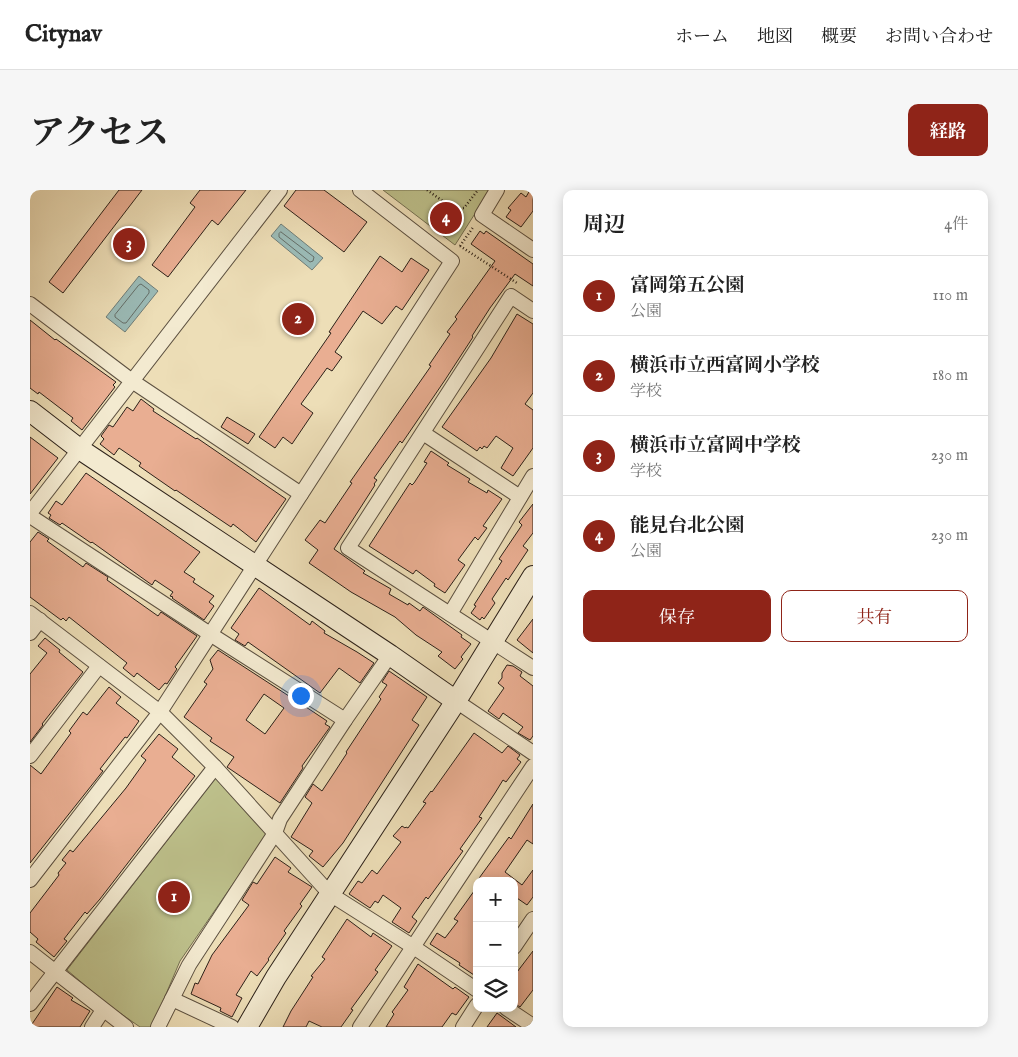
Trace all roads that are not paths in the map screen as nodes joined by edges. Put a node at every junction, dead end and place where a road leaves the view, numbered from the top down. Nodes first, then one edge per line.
1 (280, 190) edge
2 (360, 190) edge
3 (497, 190) edge
4 (533, 250) edge
5 (30, 304) edge
6 (533, 311) edge
7 (132, 382) junction
8 (30, 411) edge
9 (423, 433) junction
10 (78, 448) junction
11 (533, 476) edge
12 (301, 494) junction
13 (520, 497) junction
14 (30, 514) edge
15 (254, 564) junction
16 (533, 576) edge
17 (450, 614) junction
18 (35, 617) edge
19 (30, 633) edge
20 (210, 634) junction
21 (494, 642) junction
22 (390, 654) junction
23 (99, 666) junction
24 (533, 668) edge
25 (456, 702) junction
26 (160, 712) junction
27 (345, 720) junction
28 (533, 753) edge
29 (30, 756) edge
30 (533, 766) edge
31 (215, 767) junction
32 (275, 833) junction
33 (30, 880) edge
34 (330, 894) junction
35 (533, 919) edge
36 (518, 941) edge
37 (412, 946) junction
38 (30, 952) edge
39 (55, 972) junction
40 (473, 987) edge
41 (172, 999) junction
42 (30, 1004) edge
43 (103, 1010) junction
44 (473, 1011) edge
45 (512, 1012) edge
46 (533, 1026) edge
47 (92, 1027) edge
48 (126, 1027) edge
49 (158, 1027) edge
50 (232, 1027) edge
51 (247, 1027) edge
52 (360, 1027) edge
53 (463, 1027) edge

1 - 7 street
2 - 12 street
3 - 4 street
5 - 7 street
6 - 9 street
7 - 10 street
7 - 12 street
8 - 10 street
9 - 13 street
9 - 17 street
10 - 14 street
10 - 15 street
11 - 13 street
12 - 15 street
13 - 17 street
14 - 20 street
15 - 20 street
15 - 22 street
16 - 21 street
17 - 21 street
18 - 19 street
18 - 23 street
20 - 26 street
20 - 27 street
21 - 24 street
21 - 25 street
22 - 25 street
22 - 27 street
23 - 26 street
23 - 29 street
25 - 28 street
25 - 34 street
26 - 31 street
26 - 33 street
27 - 32 street
30 - 37 street
31 - 32 street
31 - 39 street
32 - 34 street
32 - 41 street
34 - 37 street
34 - 51 street
35 - 36 street
37 - 40 street
37 - 52 street
38 - 39 street
39 - 42 street
39 - 43 street
41 - 49 street
41 - 50 street
43 - 47 street
43 - 48 street
44 - 53 street
45 - 46 street

